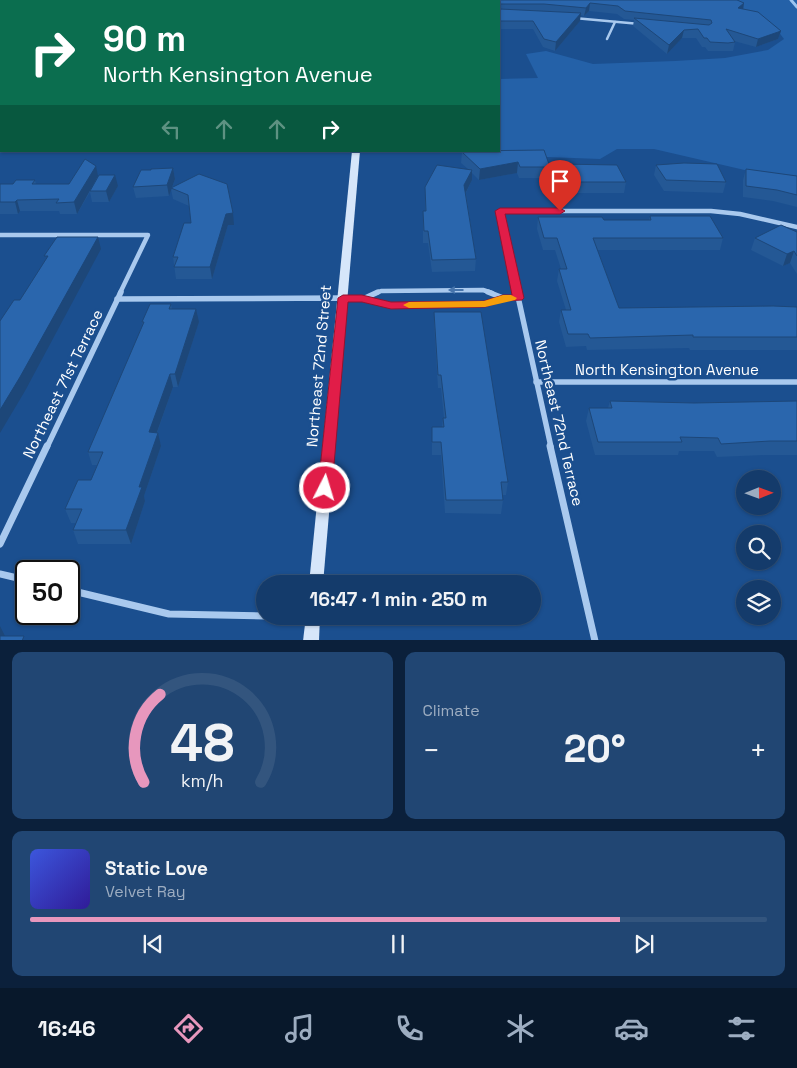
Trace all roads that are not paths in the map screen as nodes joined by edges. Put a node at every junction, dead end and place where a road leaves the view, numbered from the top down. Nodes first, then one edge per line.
1 (568, 18) edge
2 (615, 22) junction
3 (644, 25) edge
4 (607, 39) dead end
5 (356, 152) edge
6 (797, 227) edge
7 (0, 235) edge
8 (343, 298) junction
9 (503, 298) junction
10 (518, 298) junction
11 (117, 299) junction
12 (362, 299) junction
13 (536, 382) junction
14 (797, 382) edge
15 (0, 544) edge
16 (0, 574) edge
17 (317, 575) edge
18 (15, 577) edge
19 (80, 593) edge
20 (256, 616) edge
21 (312, 625) edge
22 (311, 640) edge
23 (596, 640) edge

1 - 2 street
2 - 3 street
2 - 4 street
5 - 8 main road, Northeast 72nd Street
6 - 10 street, Northeast 72nd Terrace
7 - 11 street, Northeast 71st Terrace
8 - 11 street
8 - 12 street
8 - 17 main road, Northeast 72nd Street
9 - 10 street
9 - 12 street
9 -> 12 street
10 - 13 street, Northeast 72nd Terrace
11 - 15 street, Northeast 71st Terrace
13 - 14 street, North Kensington Avenue
13 - 23 street, Northeast 72nd Terrace
16 - 18 street
19 - 20 street
21 - 22 main road

